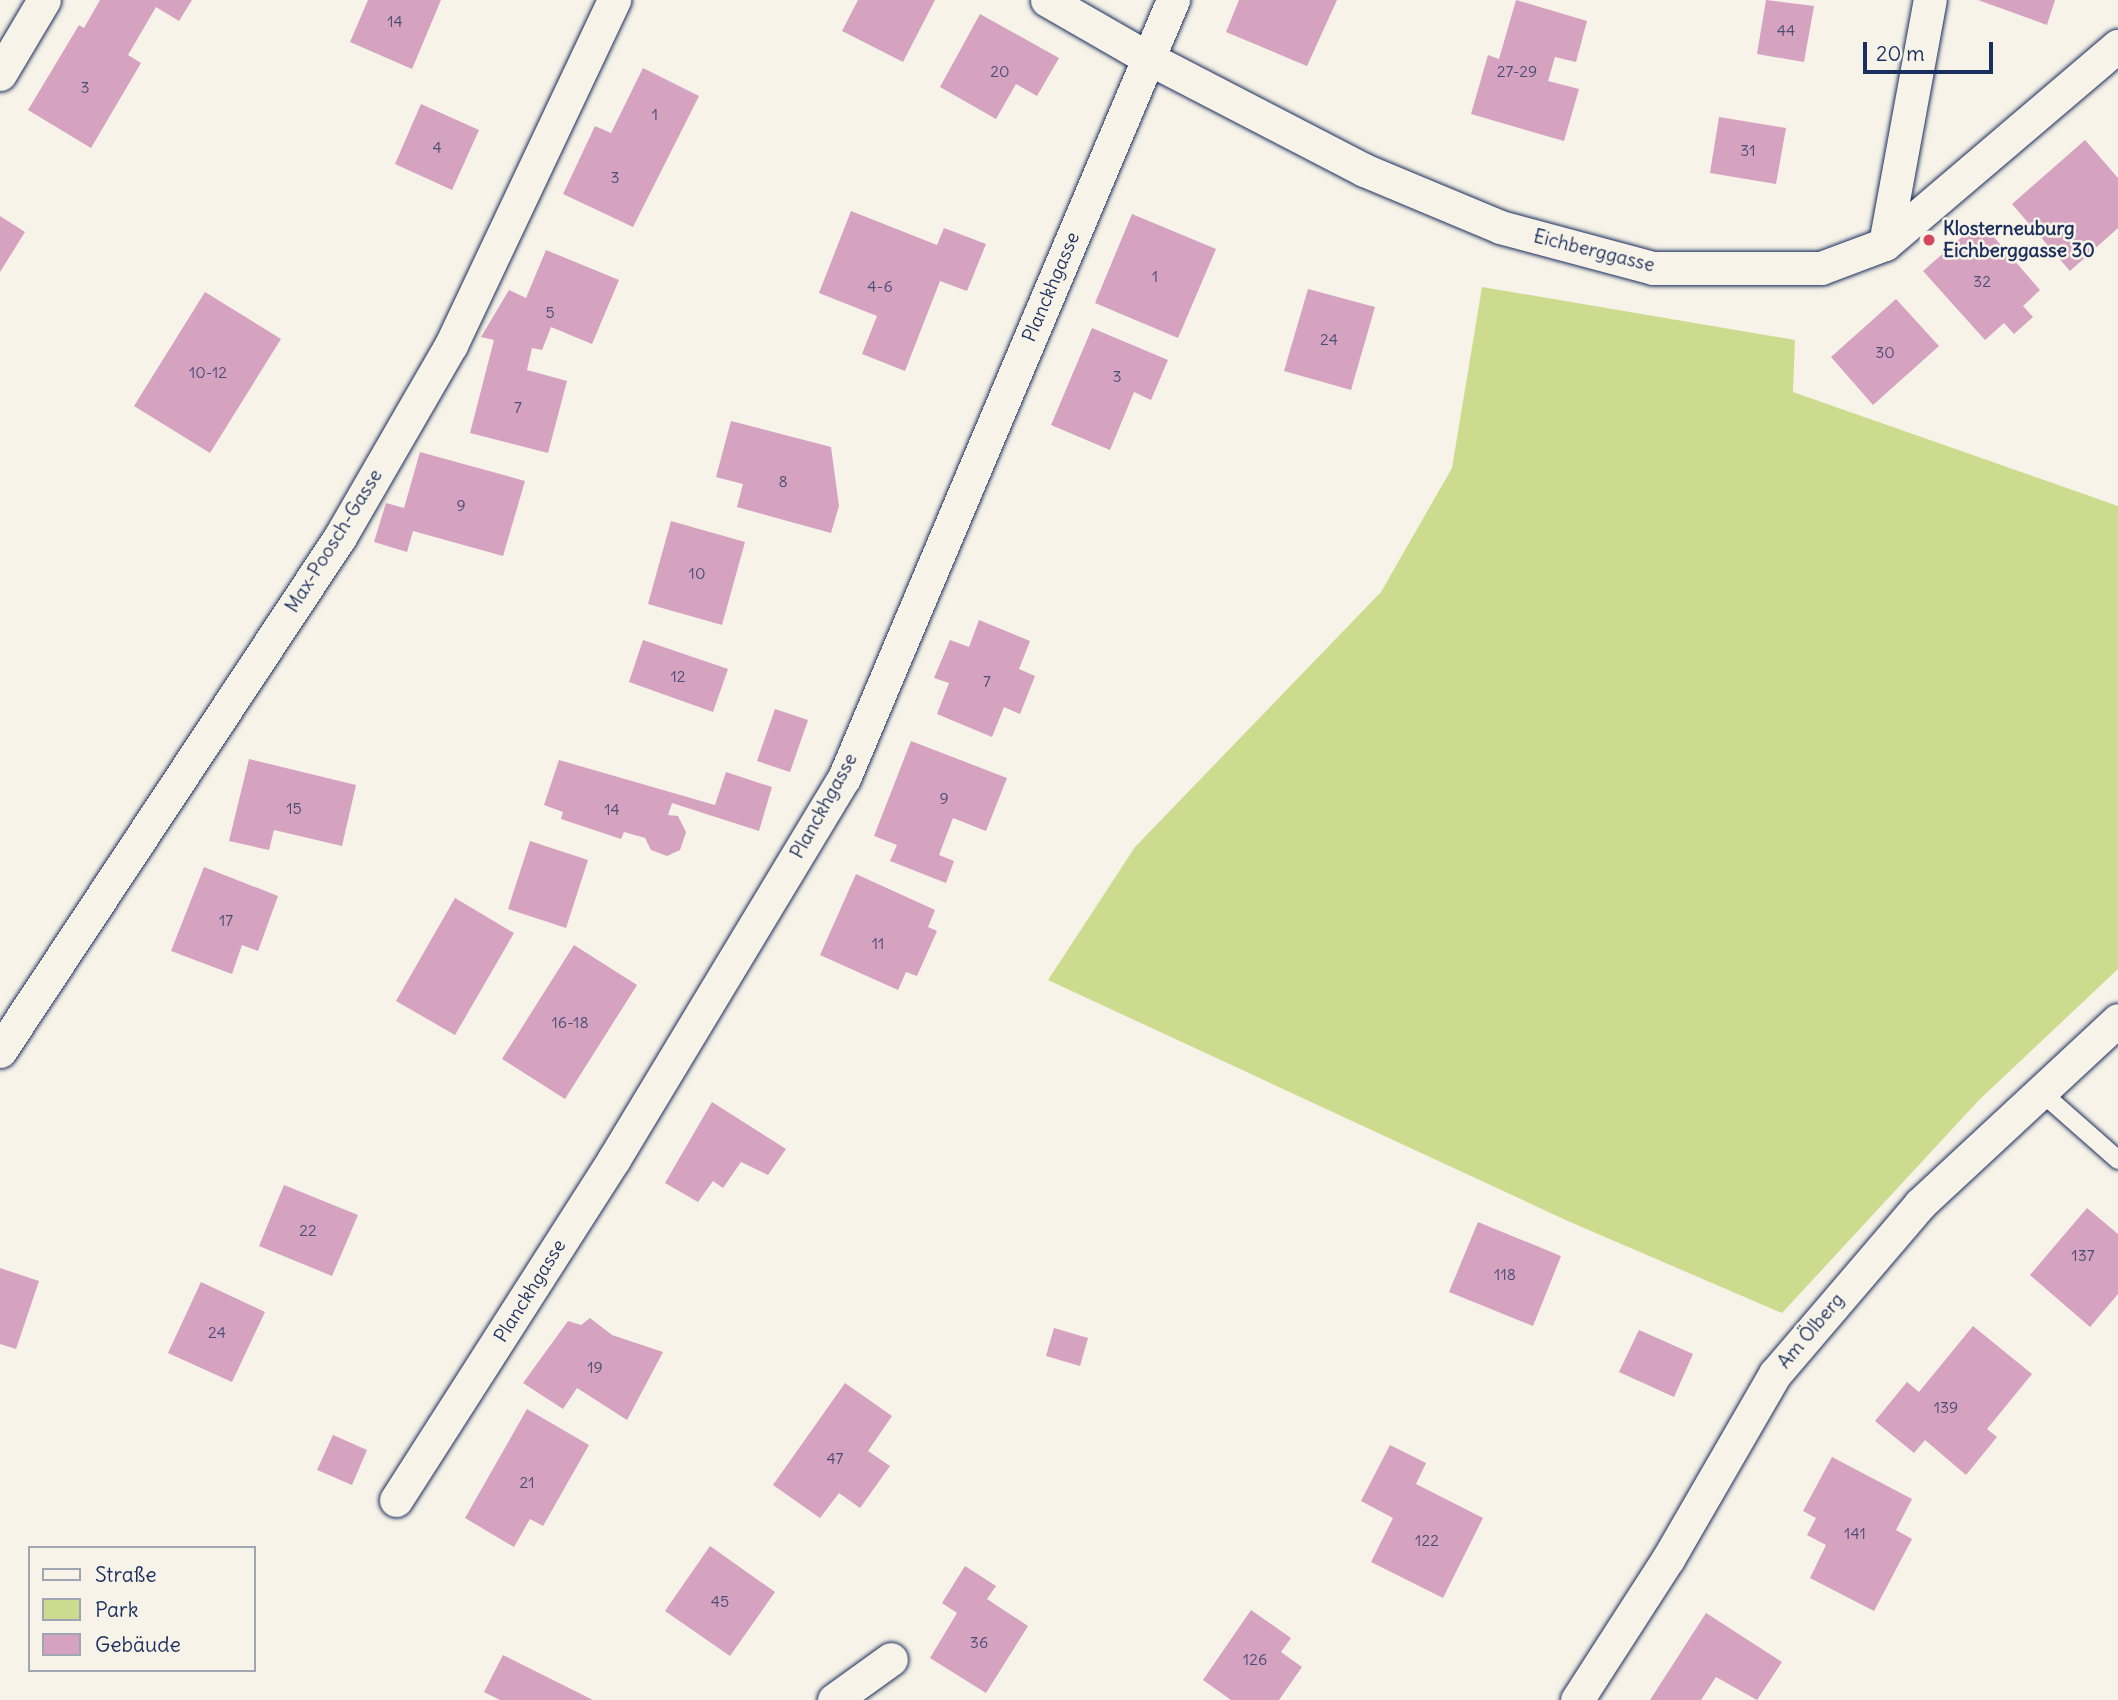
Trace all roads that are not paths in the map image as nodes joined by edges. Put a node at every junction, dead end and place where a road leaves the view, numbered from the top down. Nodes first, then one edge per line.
1 (44, 0) edge
2 (614, 0) edge
3 (1048, 0) edge
4 (1173, 0) edge
5 (1930, 0) edge
6 (2118, 46) edge
7 (1148, 58) junction
8 (0, 74) edge
9 (1885, 244) junction
10 (2118, 1020) edge
11 (0, 1051) edge
12 (2041, 1092) junction
13 (2118, 1160) edge
14 (396, 1500) dead end
15 (891, 1659) dead end
16 (834, 1700) edge
17 (1577, 1700) edge

1 - 8 street
2 - 11 street, Max-Poosch-Gasse
3 - 7 street, Eichberggasse
4 - 7 street, Planckhgasse
5 - 9 street
6 - 9 street, Eichberggasse
7 - 9 street, Eichberggasse
7 - 14 street, Planckhgasse
10 - 12 street, Am Ölberg
12 - 13 lane
12 - 17 street, Am Ölberg
15 - 16 street

